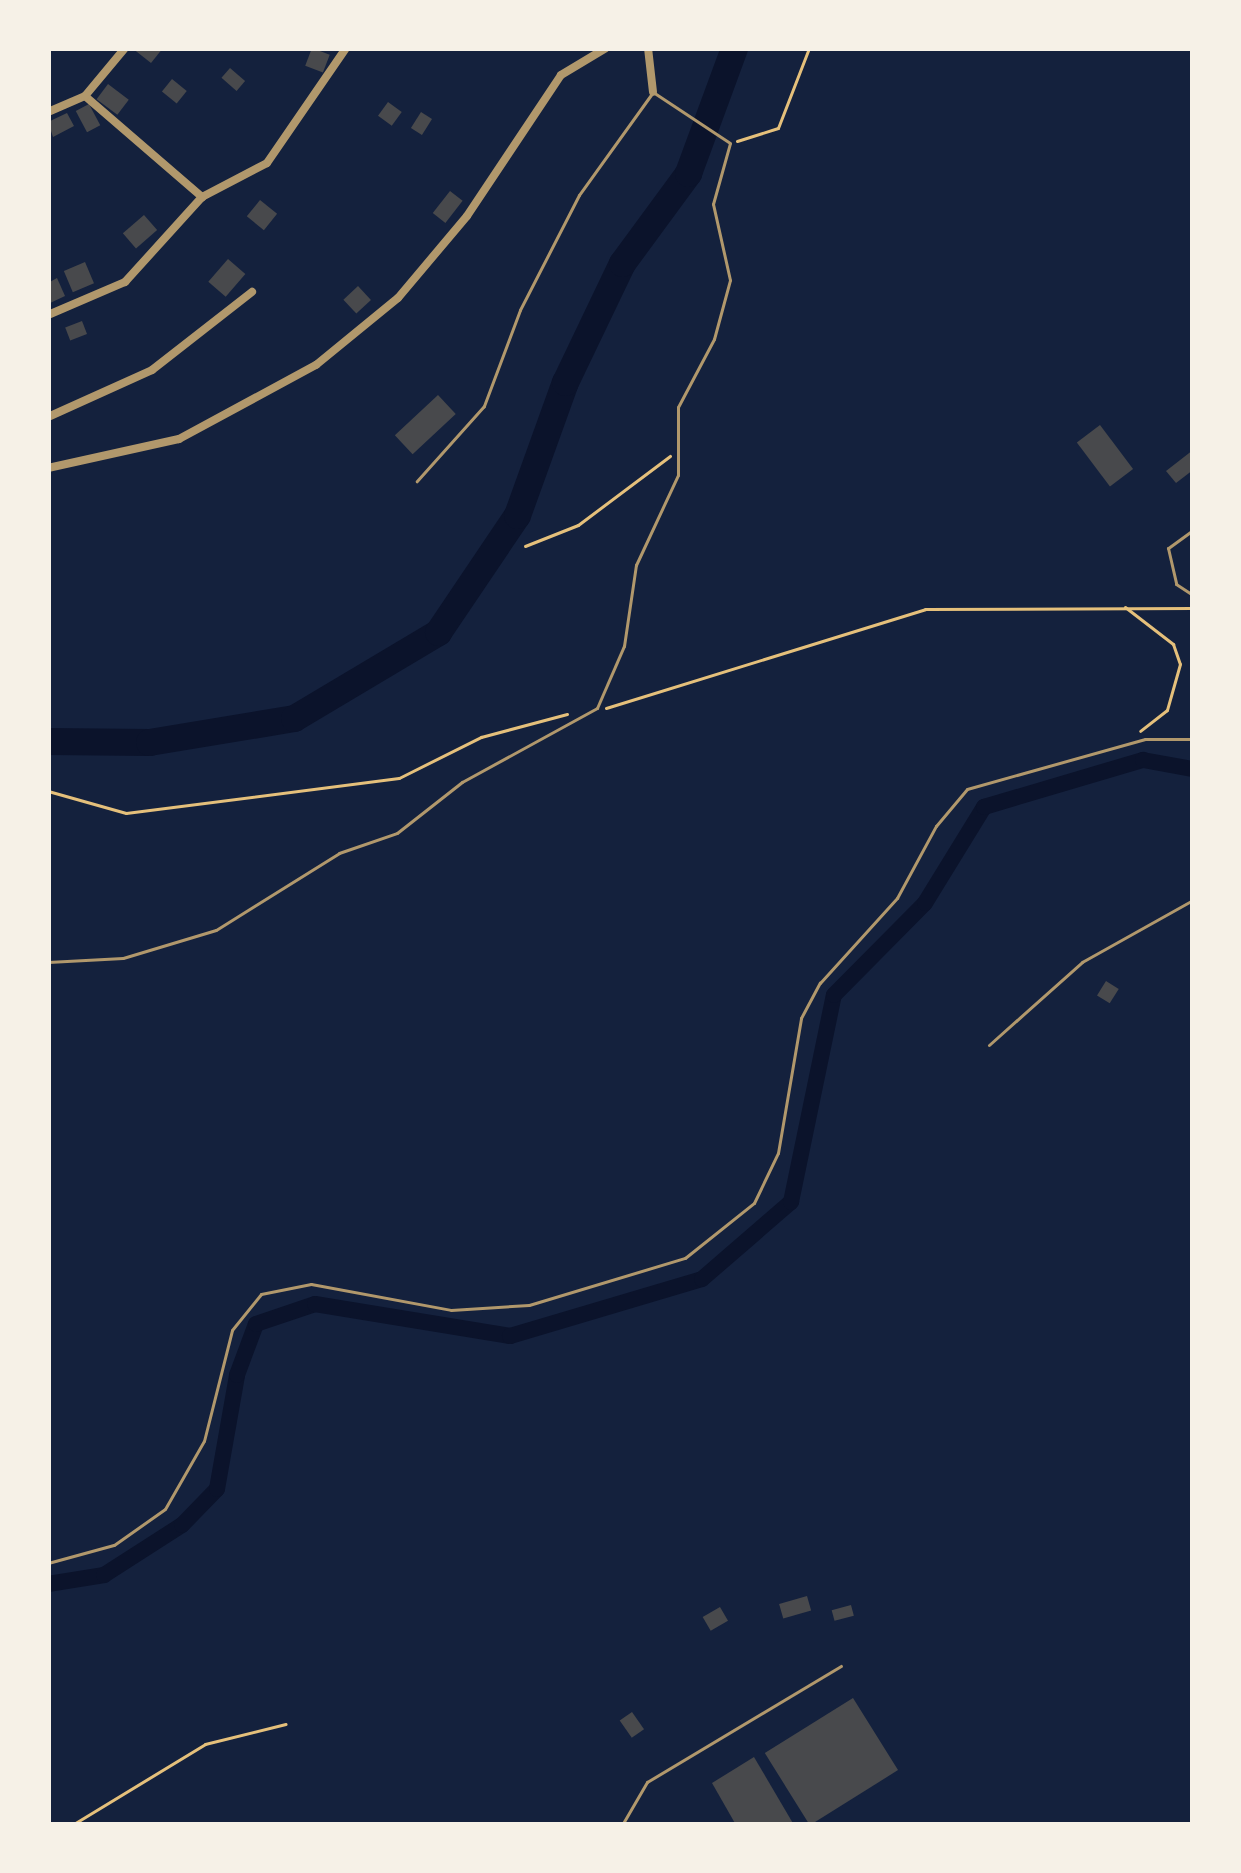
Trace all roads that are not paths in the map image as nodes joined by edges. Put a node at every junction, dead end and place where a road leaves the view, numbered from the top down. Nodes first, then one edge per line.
1 (125, 48) edge
2 (346, 48) edge
3 (606, 48) edge
4 (647, 48) edge
5 (653, 92) junction
6 (85, 96) junction
7 (48, 112) edge
8 (202, 197) junction
9 (252, 292) dead end
10 (48, 315) edge
11 (48, 417) edge
12 (48, 468) edge
13 (417, 482) dead end
14 (1193, 530) edge
15 (1193, 595) edge
16 (1193, 739) edge
17 (1193, 900) edge
18 (48, 962) edge
19 (989, 1045) dead end
20 (48, 1563) edge
21 (841, 1666) dead end
22 (622, 1825) edge

1 - 6 street
2 - 8 street
3 - 12 street
4 - 5 street
5 - 13 lane
5 - 18 lane
6 - 7 street
6 - 8 street
8 - 10 street
9 - 11 street
14 - 15 lane
16 - 20 lane
17 - 19 lane
21 - 22 lane

